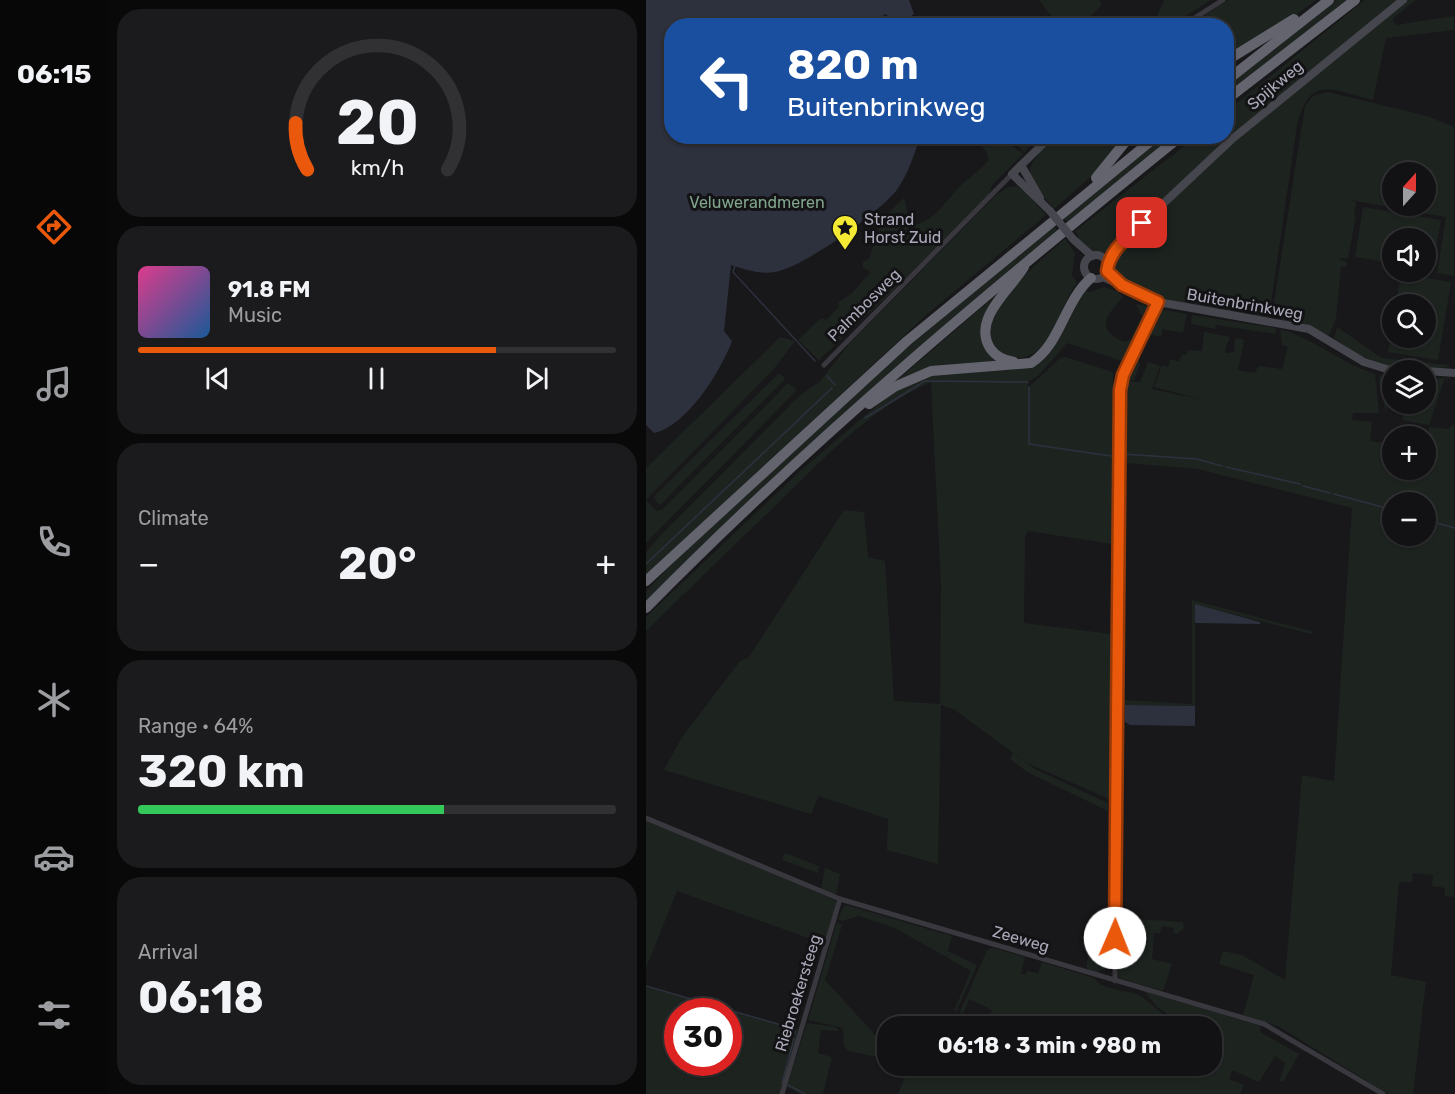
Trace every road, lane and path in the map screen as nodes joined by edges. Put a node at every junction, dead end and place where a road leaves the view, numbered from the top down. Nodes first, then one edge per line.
1 (1223, 0) edge
2 (1355, 0) edge
3 (1403, 0) edge
4 (1325, 3) edge
5 (1195, 18) edge
6 (1234, 56) edge
7 (1234, 75) edge
8 (1234, 94) edge
9 (1234, 138) edge
10 (1043, 144) edge
11 (1124, 144) edge
12 (1147, 144) edge
13 (1171, 144) edge
14 (1227, 144) edge
15 (1021, 165) junction
16 (1012, 174) junction
17 (1084, 195) junction
18 (1041, 200) junction
19 (1089, 258) junction
20 (1029, 259) junction
21 (1099, 270) junction
22 (1158, 302) junction
23 (824, 365) dead end
24 (1382, 367) edge
25 (1436, 371) edge
26 (1454, 371) edge
27 (836, 426) junction
28 (646, 581) edge
29 (646, 608) edge
30 (646, 818) edge
31 (840, 899) junction
32 (1115, 981) junction
33 (782, 1094) edge
34 (1383, 1094) edge

1 - 5 street
2 - 8 highway
3 - 9 main road, Spijkweg
4 - 6 highway
4 - 7 highway
10 - 15 main road, Palmbosweg
11 - 17 highway
12 - 17 highway
13 - 20 highway
14 - 21 main road, Spijkweg
15 - 16 main road, Palmbosweg
15 - 18 main road
16 - 18 main road
16 - 23 street, Palmbosweg
17 - 28 highway
18 - 19 main road, bridge
19 - 21 main road
19 - 21 main road, Buitenbrinkweg
20 - 21 highway
20 - 27 highway
21 - 22 main road, Buitenbrinkweg
21 - 27 highway
22 - 24 main road, Buitenbrinkweg
22 - 32 street
25 - 26 main road
27 - 29 highway
30 - 31 street, Zeeweg
31 - 32 street, Zeeweg
31 - 33 street, Riebroekersteeg
32 - 34 street, Zeeweg

